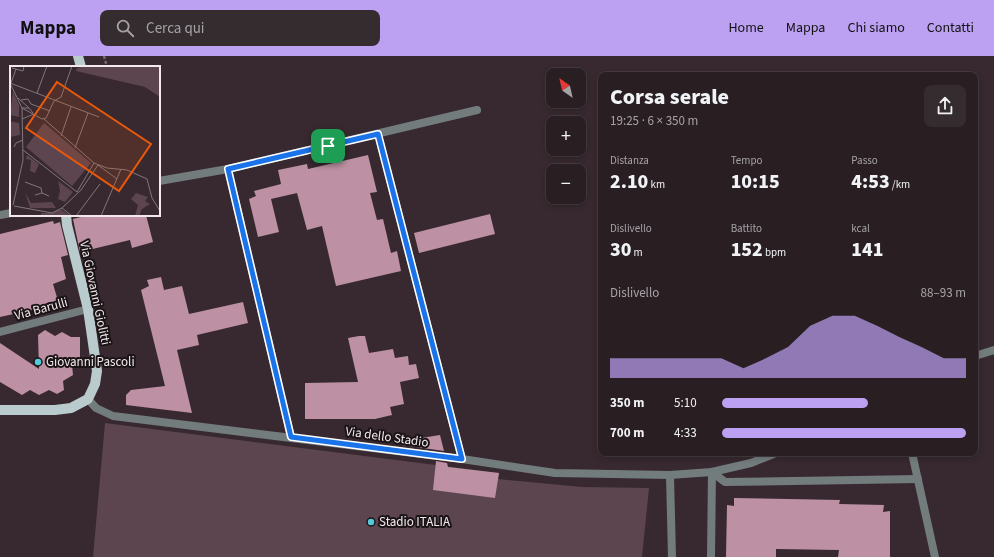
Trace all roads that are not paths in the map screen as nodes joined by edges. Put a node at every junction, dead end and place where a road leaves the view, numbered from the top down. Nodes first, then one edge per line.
1 (78, 56) edge
2 (81, 66) edge
3 (477, 110) dead end
4 (378, 134) junction
5 (228, 169) junction
6 (160, 181) edge
7 (10, 213) edge
8 (0, 215) edge
9 (66, 216) edge
10 (88, 309) junction
11 (0, 332) edge
12 (994, 350) edge
13 (978, 355) edge
14 (88, 399) junction
15 (0, 410) edge
16 (291, 437) junction
17 (768, 456) edge
18 (913, 456) edge
19 (462, 459) junction
20 (712, 472) junction
21 (670, 475) junction
22 (918, 479) junction
23 (672, 557) edge
24 (711, 557) edge
25 (935, 557) edge

1 - 2 main road
3 - 4 street
4 - 5 street
4 - 19 street
5 - 6 street
5 - 16 street
7 - 8 street
9 - 10 main road, Via Giovanni Giolitti
10 - 11 street, Via Barulli
10 - 14 main road, Via Giovanni Giolitti
12 - 13 street
14 - 15 main road
14 - 16 street, Via dello Stadio
16 - 19 street, Via dello Stadio
17 - 20 street, Via dello Stadio
18 - 22 street
19 - 21 street, Via dello Stadio
20 - 21 street, Via dello Stadio
20 - 22 street
20 - 24 street
21 - 23 street
22 - 25 street

